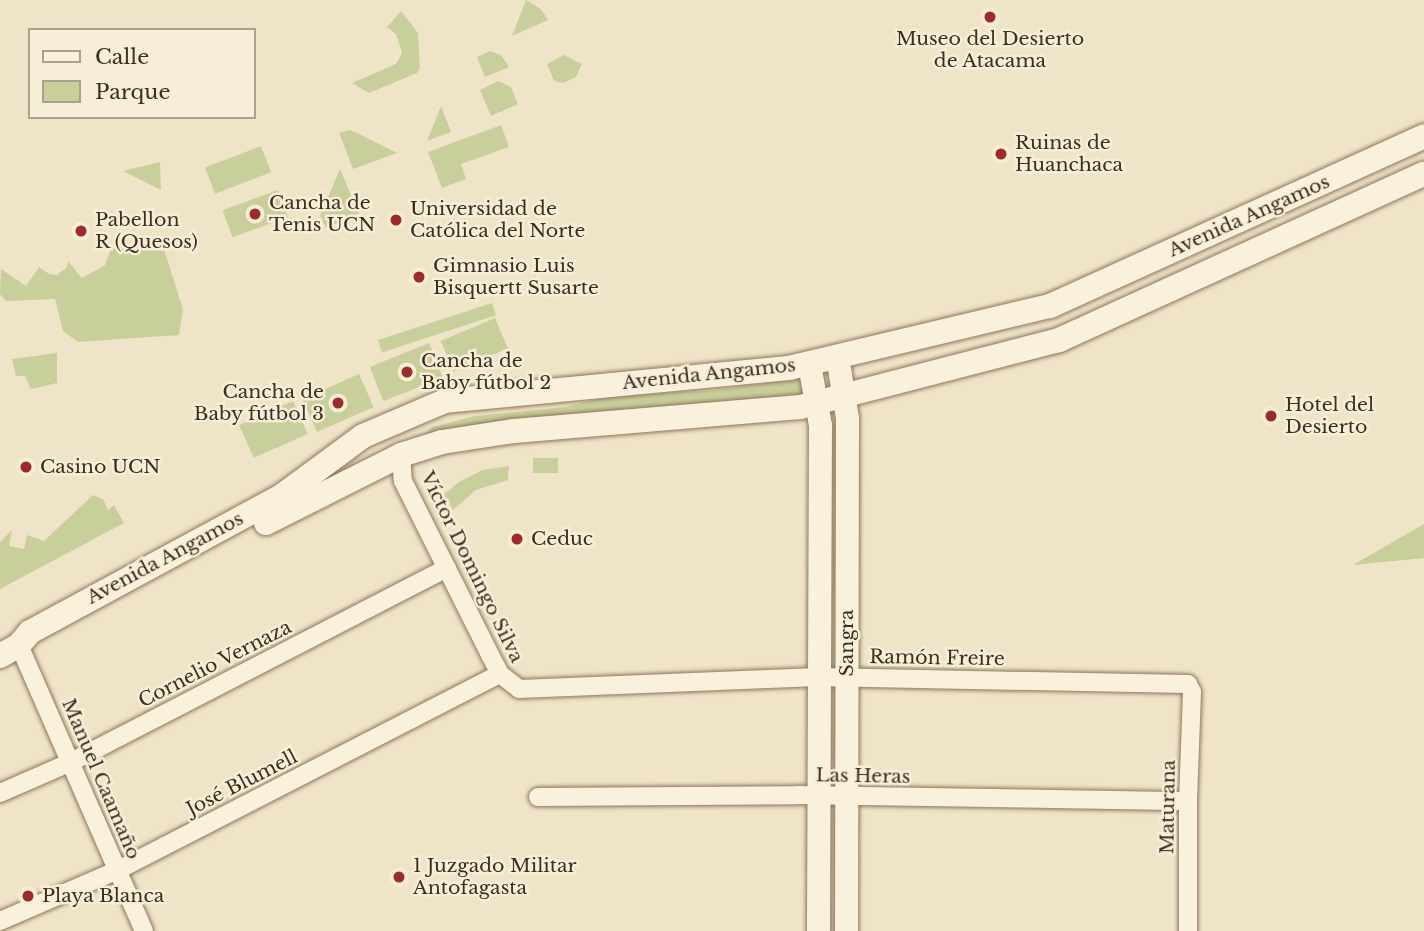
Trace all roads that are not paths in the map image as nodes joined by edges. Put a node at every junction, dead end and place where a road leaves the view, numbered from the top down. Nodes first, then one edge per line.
1 (1424, 136) edge
2 (1424, 174) edge
3 (837, 356) junction
4 (809, 364) junction
5 (843, 396) junction
6 (817, 403) junction
7 (423, 409) junction
8 (401, 456) junction
9 (447, 568) junction
10 (9, 650) edge
11 (500, 674) junction
12 (818, 677) junction
13 (847, 678) junction
14 (1188, 684) joint
15 (519, 689) joint
16 (71, 762) junction
17 (0, 793) edge
18 (538, 797) dead end
19 (818, 797) junction
20 (846, 799) junction
21 (1188, 801) junction
22 (118, 870) junction
23 (0, 921) edge
24 (144, 931) edge
25 (818, 931) edge
26 (846, 931) edge
27 (1188, 931) edge

1 - 3 main road, Avenida Angamos
2 - 5 main road, Avenida Angamos
3 - 4 main road, Avenida Angamos
3 - 5 street, Sangra
4 - 6 street, Sangra
4 - 7 main road, Avenida Angamos
5 - 6 main road, Avenida Angamos
5 - 13 street, Sangra
6 - 8 main road, Avenida Angamos
6 - 12 street, Sangra
7 - 8 main road
7 - 10 main road, Avenida Angamos
8 - 9 street, Víctor Domingo Silva
8 - 10 main road, Avenida Angamos
9 - 11 street, Víctor Domingo Silva
9 - 16 street, Cornelio Vernaza
10 - 16 street, Manuel Caamaño
11 - 15 street, Víctor Domingo Silva
11 - 22 street, José Blumell
12 - 13 street, Ramón Freire
12 - 15 street, Ramón Freire
12 - 19 street, Sangra
13 - 14 street, Ramón Freire
13 - 20 street, Sangra
14 - 21 street, Maturana
16 - 17 street, Cornelio Vernaza
16 - 22 street, Manuel Caamaño
18 - 19 street, Las Heras
19 - 20 street, Las Heras
19 - 25 street, Sangra
20 - 21 street, Las Heras
20 - 26 street, Sangra
21 - 27 street, Maturana
22 - 23 street, José Blumell
22 - 24 street, Manuel Caamaño

